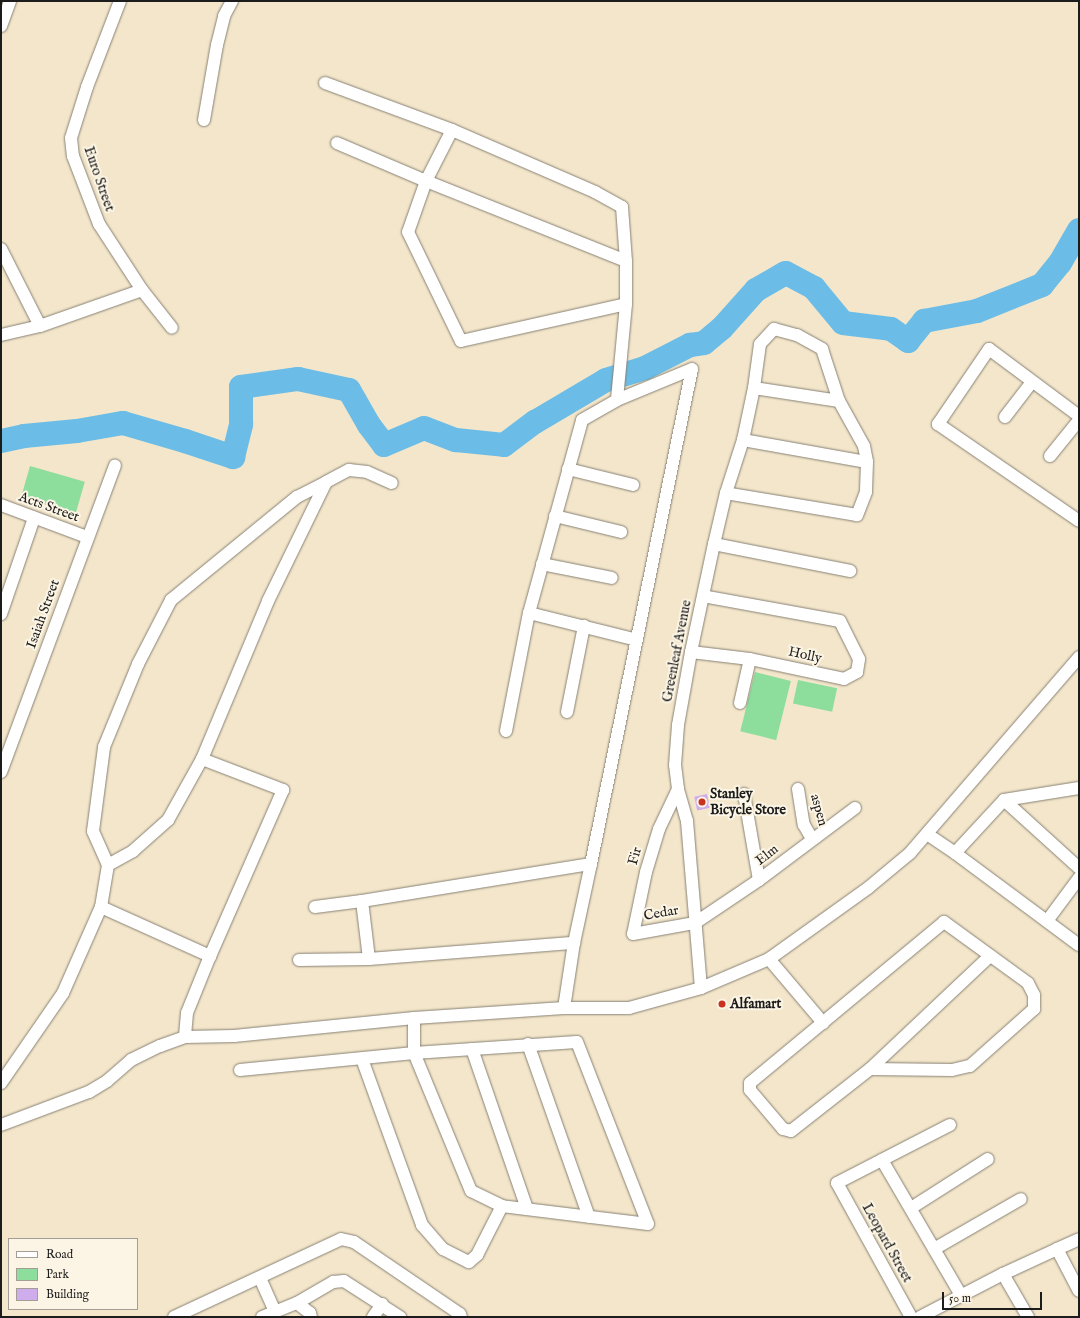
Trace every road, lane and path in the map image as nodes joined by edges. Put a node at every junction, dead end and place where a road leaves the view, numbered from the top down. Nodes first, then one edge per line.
1 (10, 1) edge
2 (120, 1) edge
3 (232, 1) edge
4 (1, 26) edge
5 (325, 83) dead end
6 (204, 120) dead end
7 (452, 130) junction
8 (336, 143) dead end
9 (426, 181) junction
10 (1, 249) edge
11 (626, 261) junction
12 (142, 290) junction
13 (626, 304) junction
14 (40, 326) junction
15 (172, 328) dead end
16 (1, 335) edge
17 (1032, 382) junction
18 (754, 388) junction
19 (617, 396) junction
20 (839, 401) junction
21 (1079, 416) edge
22 (1005, 417) dead end
23 (1079, 420) edge
24 (743, 440) junction
25 (1050, 456) dead end
26 (867, 462) junction
27 (115, 466) dead end
28 (568, 469) junction
29 (326, 482) junction
30 (392, 483) dead end
31 (633, 485) dead end
32 (726, 493) junction
33 (1, 505) edge
34 (555, 516) junction
35 (34, 518) junction
36 (1079, 522) edge
37 (621, 532) dead end
38 (87, 537) junction
39 (714, 544) junction
40 (542, 564) junction
41 (850, 570) dead end
42 (612, 578) dead end
43 (6, 586) edge
44 (703, 596) junction
45 (529, 613) junction
46 (1, 614) edge
47 (584, 626) junction
48 (637, 640) junction
49 (691, 652) junction
50 (1079, 657) edge
51 (750, 659) junction
52 (740, 703) dead end
53 (567, 712) dead end
54 (506, 731) dead end
55 (202, 759) junction
56 (1, 772) edge
57 (1079, 788) edge
58 (678, 789) junction
59 (798, 790) dead end
60 (744, 794) dead end
61 (1004, 800) junction
62 (855, 808) dead end
63 (927, 834) junction
64 (812, 839) junction
65 (955, 853) junction
66 (591, 864) junction
67 (108, 865) junction
68 (1079, 868) edge
69 (1079, 878) edge
70 (759, 880) junction
71 (362, 901) junction
72 (100, 907) junction
73 (315, 907) dead end
74 (1047, 921) junction
75 (695, 923) junction
76 (633, 934) joint
77 (574, 943) junction
78 (1079, 945) edge
79 (210, 956) junction
80 (990, 956) junction
81 (369, 958) junction
82 (769, 959) junction
83 (299, 960) dead end
84 (701, 988) junction
85 (564, 1008) junction
86 (414, 1018) junction
87 (823, 1023) junction
88 (184, 1037) junction
89 (528, 1044) junction
90 (472, 1049) junction
91 (414, 1053) junction
92 (362, 1059) junction
93 (870, 1069) junction
94 (240, 1070) dead end
95 (1, 1083) edge
96 (1, 1125) edge
97 (950, 1125) dead end
98 (988, 1159) dead end
99 (882, 1160) junction
100 (1021, 1198) dead end
101 (502, 1206) junction
102 (911, 1208) junction
103 (527, 1209) junction
104 (588, 1217) junction
105 (1079, 1239) edge
106 (934, 1249) junction
107 (1057, 1249) junction
108 (1002, 1274) junction
109 (260, 1278) junction
110 (1079, 1291) edge
111 (962, 1295) junction
112 (297, 1303) junction
113 (382, 1304) junction
114 (275, 1311) junction
115 (174, 1317) edge
116 (262, 1317) edge
117 (310, 1317) edge
118 (373, 1317) edge
119 (400, 1317) edge
120 (462, 1317) edge
121 (911, 1317) edge
122 (920, 1317) edge
123 (1028, 1317) edge

1 - 4 street
2 - 12 street, Euro Street
3 - 6 street
5 - 7 street
7 - 9 street
7 - 11 street
8 - 9 street
9 - 11 street
9 - 13 street
10 - 14 street
11 - 13 street
12 - 14 street
12 - 15 street, Euro Street
13 - 19 street
14 - 16 street
17 - 21 street
17 - 22 street
17 - 36 street
18 - 20 street
18 - 20 street, Greenleaf Avenue
18 - 24 street, Greenleaf Avenue
19 - 28 street
19 - 48 street
20 - 26 street
23 - 25 street
24 - 26 street
24 - 32 street, Greenleaf Avenue
26 - 32 street
27 - 38 street, Isaiah Street
28 - 31 street
28 - 34 street
29 - 30 street
29 - 55 street
29 - 67 street
32 - 39 street, Greenleaf Avenue
33 - 35 street, Acts Street
34 - 37 street
34 - 40 street
35 - 38 street, Acts Street
35 - 43 street
38 - 56 street, Isaiah Street
39 - 41 street
39 - 44 street, Greenleaf Avenue
40 - 42 street
40 - 45 street
43 - 46 street
44 - 49 street, Greenleaf Avenue
44 - 51 street, Holly
45 - 47 street
45 - 54 street
47 - 48 street
47 - 53 street
48 - 66 street
49 - 51 street, Holly
49 - 58 street, Greenleaf Avenue
50 - 63 street
51 - 52 street
55 - 67 street
55 - 79 street
57 - 61 street
58 - 75 street, Greenleaf Avenue
58 - 76 street, Fir
59 - 64 street, aspen
60 - 70 street
61 - 65 street
61 - 68 street
62 - 64 street, Elm
63 - 65 street
63 - 82 street
64 - 70 street, Elm
65 - 74 street
66 - 71 street
66 - 77 street
67 - 72 street
69 - 74 street
70 - 75 street, Elm
71 - 73 street
71 - 81 street
72 - 79 street
72 - 95 street
74 - 78 street
75 - 76 street, Cedar
75 - 84 street, Greenleaf Avenue
77 - 81 street
77 - 85 street
79 - 88 street
80 - 87 street
80 - 93 street
80 - 93 street
81 - 83 street
82 - 84 street
82 - 87 street
84 - 85 street
85 - 86 street
86 - 88 street
86 - 91 street
87 - 93 street
88 - 96 street
89 - 90 street
89 - 104 street
89 - 104 street
90 - 91 street
90 - 103 street
91 - 92 street
91 - 101 street
92 - 94 street
92 - 101 street
97 - 99 street
98 - 102 street
99 - 102 street
99 - 121 street, Leopard Street
100 - 106 street
101 - 103 street
102 - 106 street
103 - 104 street
105 - 107 street
106 - 111 street
107 - 108 street
107 - 110 street
108 - 111 street
108 - 123 street
109 - 114 street
109 - 115 street
109 - 120 street
111 - 122 street
112 - 113 street
112 - 114 street
112 - 117 street
113 - 118 street
113 - 119 street
114 - 116 street

